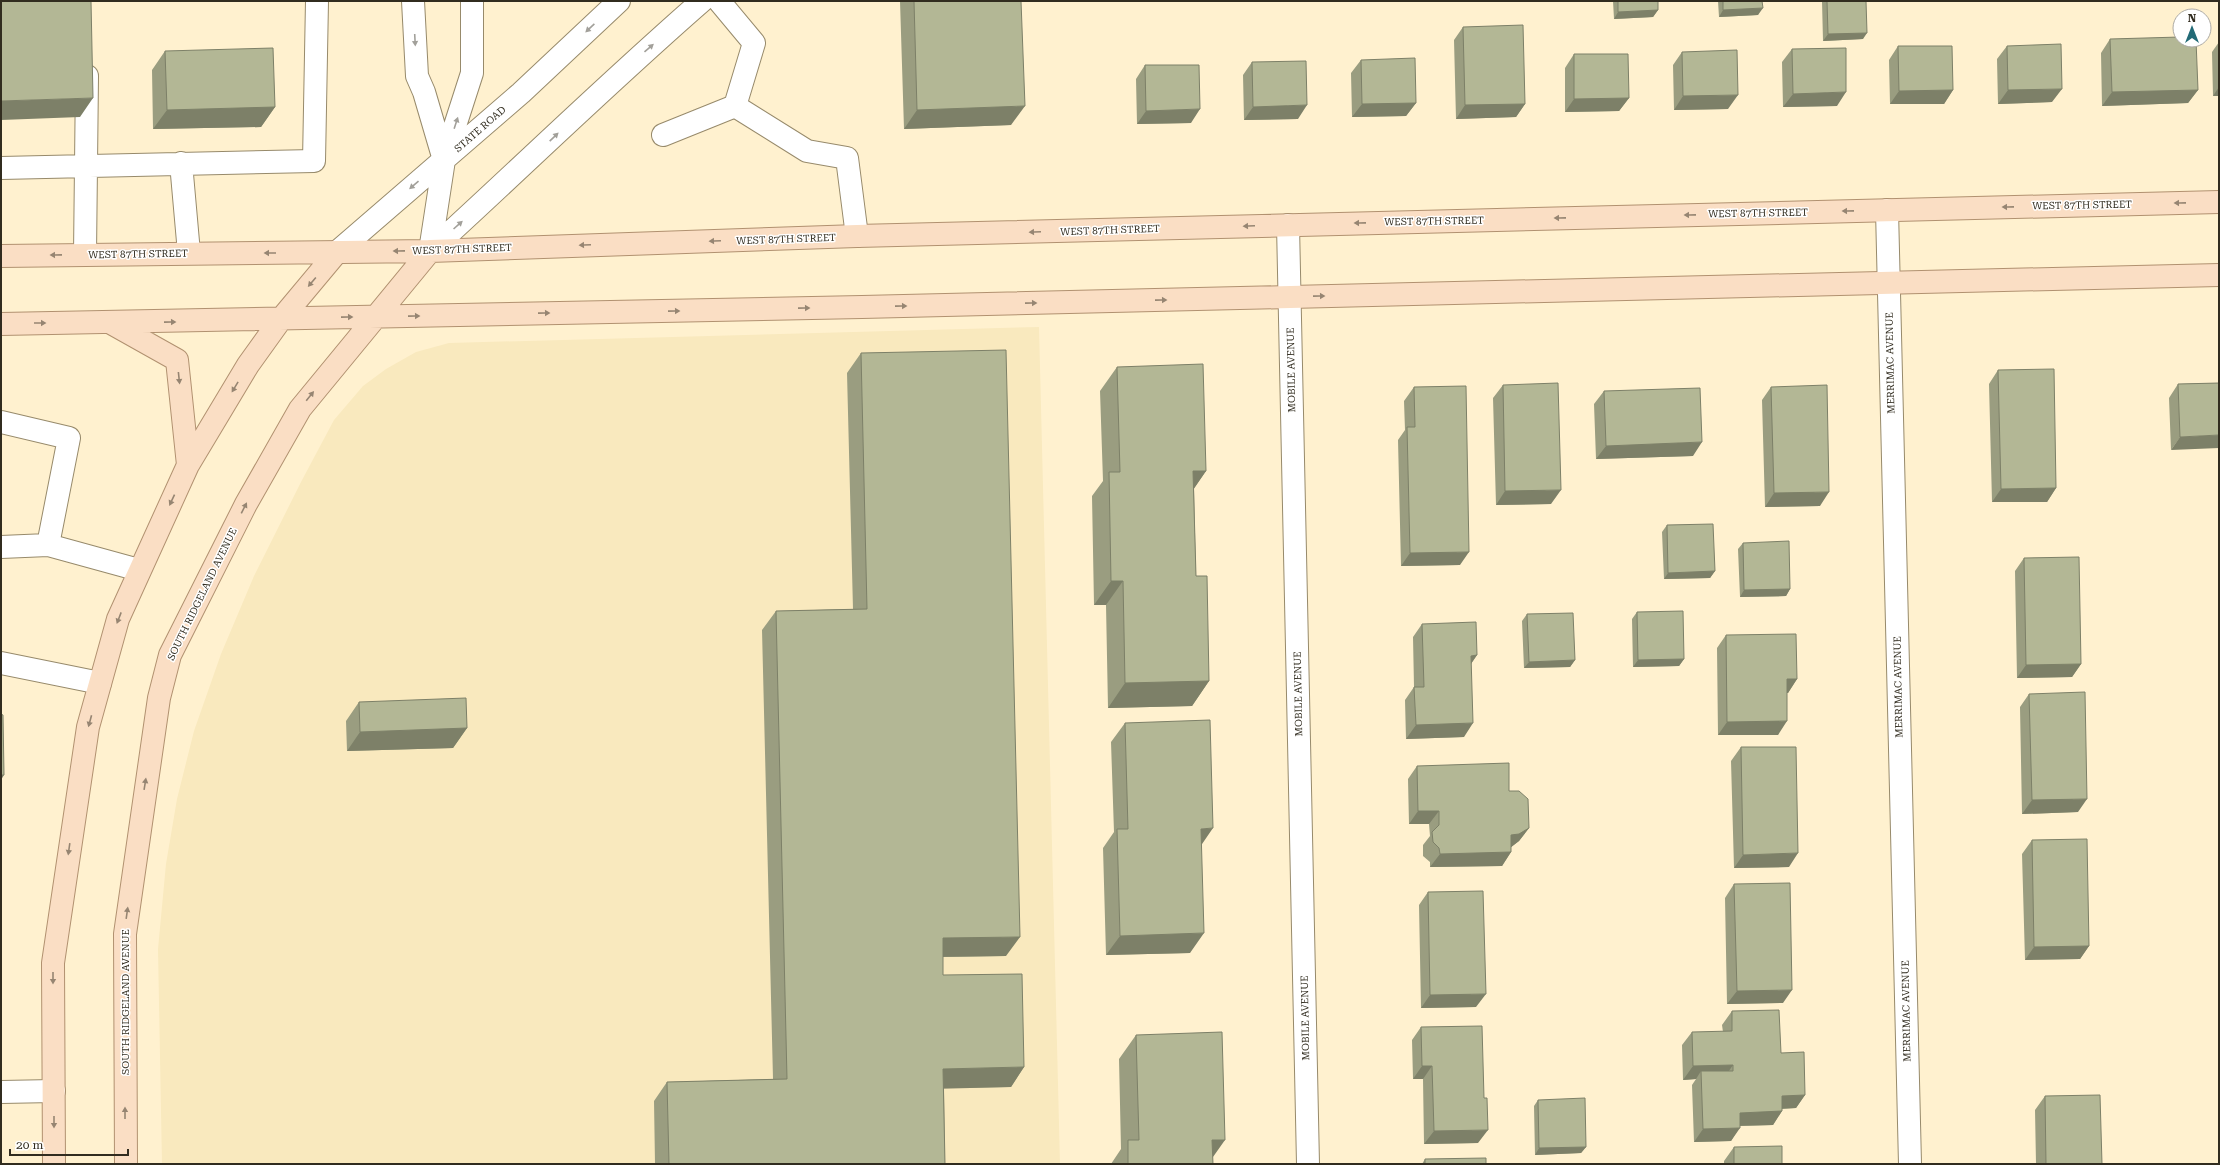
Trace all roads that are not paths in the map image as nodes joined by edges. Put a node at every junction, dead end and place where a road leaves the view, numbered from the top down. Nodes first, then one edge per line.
1 (317, 1) edge
2 (413, 1) edge
3 (472, 1) edge
4 (619, 1) edge
5 (702, 1) edge
6 (719, 1) edge
7 (87, 56) edge
8 (735, 106) junction
9 (663, 135) dead end
10 (444, 160) junction
11 (181, 163) junction
12 (87, 166) junction
13 (1, 168) edge
14 (2219, 202) edge
15 (1887, 210) junction
16 (1288, 225) junction
17 (857, 236) junction
18 (430, 251) junction
19 (337, 252) junction
20 (189, 253) junction
21 (85, 254) junction
22 (1, 256) edge
23 (2219, 275) edge
24 (1889, 283) junction
25 (1290, 297) junction
26 (375, 316) junction
27 (280, 319) junction
28 (110, 323) junction
29 (1, 324) edge
30 (1, 422) edge
31 (188, 465) junction
32 (48, 545) junction
33 (1, 547) edge
34 (139, 570) junction
35 (1, 663) edge
36 (100, 683) junction
37 (54, 1091) junction
38 (1, 1092) edge
39 (54, 1164) edge
40 (126, 1164) edge
41 (1308, 1164) edge
42 (1910, 1164) edge

1 - 11 street
2 -> 10 street
10 -> 3 street
4 -> 10 street, STATE ROAD
18 -> 5 street
6 - 8 street
7 - 12 street
8 - 9 street
8 - 17 street
10 - 18 street
10 -> 19 street, STATE ROAD
11 - 12 street
11 - 20 street
12 - 13 street
12 - 21 street
14 -> 15 main road, WEST 87TH STREET
15 -> 16 main road, WEST 87TH STREET
15 - 24 street, MERRIMAC AVENUE
16 -> 17 main road, WEST 87TH STREET
16 - 25 street, MOBILE AVENUE
17 -> 18 main road, WEST 87TH STREET
18 -> 19 main road, WEST 87TH STREET
18 - 26 main road, SOUTH RIDGELAND AVENUE
19 -> 20 main road, WEST 87TH STREET
19 -> 27 main road
20 - 21 main road, WEST 87TH STREET
21 -> 22 main road, WEST 87TH STREET
23 - 24 main road
25 -> 24 main road
24 - 42 street, MERRIMAC AVENUE
26 -> 25 main road
25 - 41 street, MOBILE AVENUE
27 -> 26 main road
40 -> 26 main road, SOUTH RIDGELAND AVENUE
28 -> 27 main road
27 -> 31 main road
29 -> 28 main road
28 -> 31 main road
30 - 32 street
31 -> 34 main road
32 - 33 street
32 - 34 street
34 -> 36 main road
35 - 36 street
36 -> 37 main road
37 - 38 street
37 -> 39 main road

